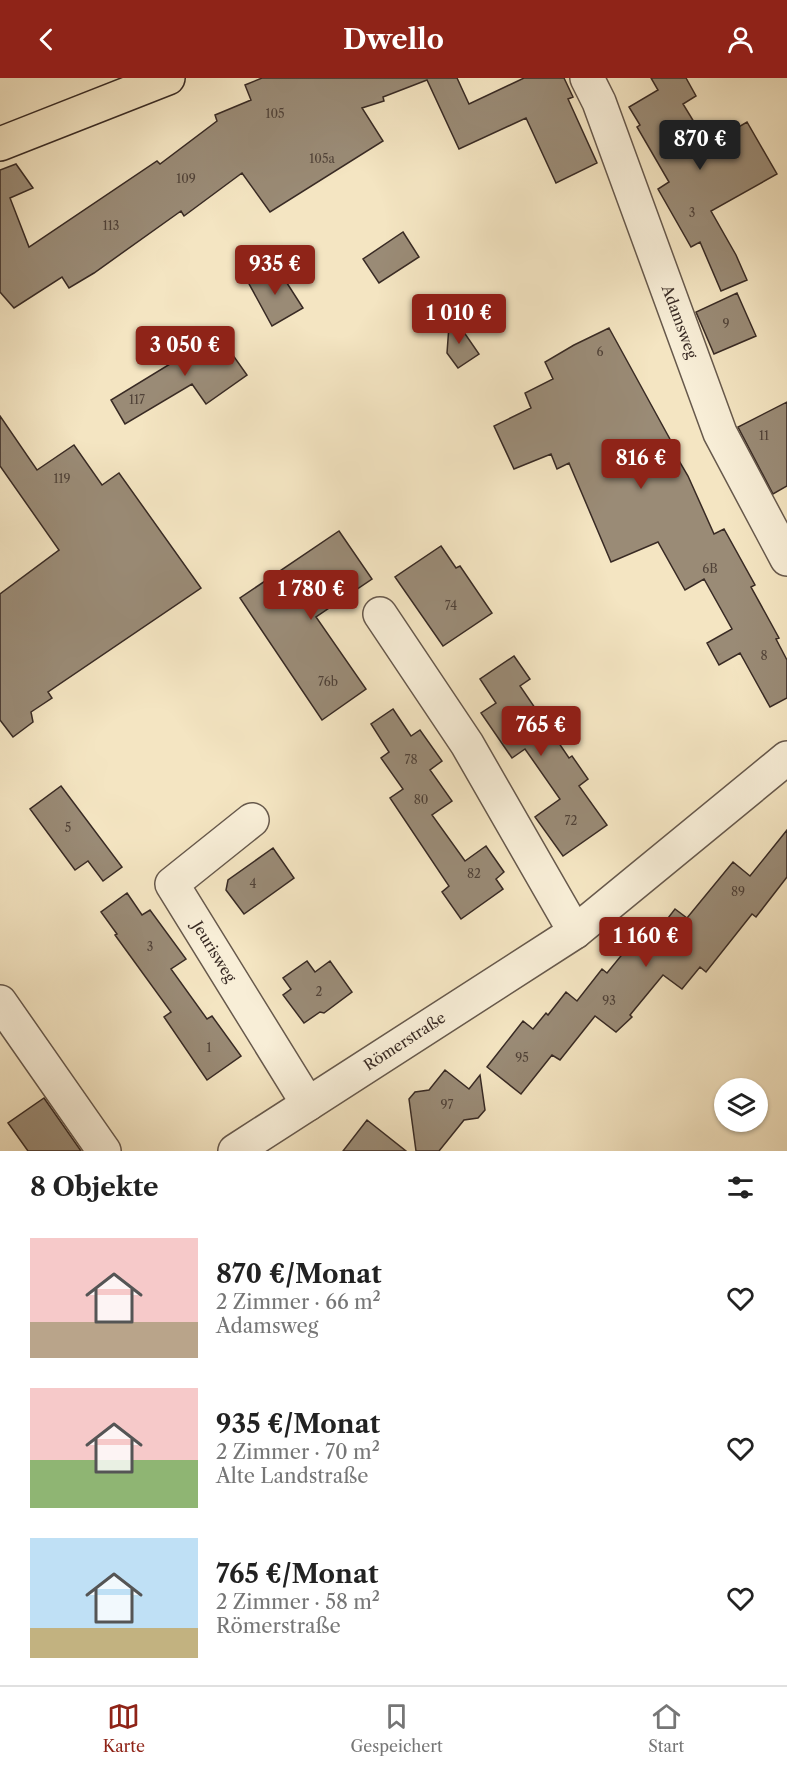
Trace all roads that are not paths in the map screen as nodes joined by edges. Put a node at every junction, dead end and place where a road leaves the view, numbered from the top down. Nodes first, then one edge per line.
1 (168, 78) edge
2 (587, 78) edge
3 (0, 144) edge
4 (787, 559) edge
5 (380, 614) dead end
6 (787, 759) edge
7 (252, 820) dead end
8 (575, 932) junction
9 (0, 1002) edge
10 (308, 1104) junction
11 (104, 1151) edge
12 (235, 1151) edge

1 - 3 main road
2 - 4 street, Adamsweg
5 - 8 street
6 - 8 street, Römerstraße
7 - 10 street, Jeurisweg
8 - 10 street, Römerstraße
9 - 11 street
10 - 12 street, Römerstraße

